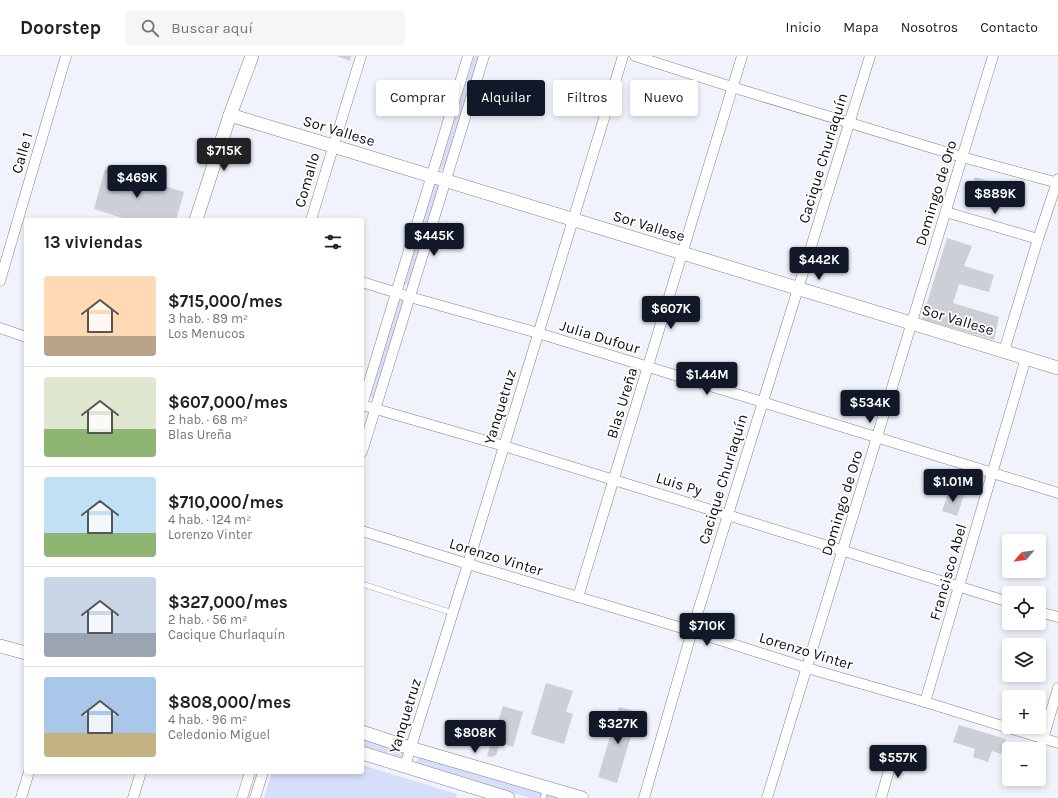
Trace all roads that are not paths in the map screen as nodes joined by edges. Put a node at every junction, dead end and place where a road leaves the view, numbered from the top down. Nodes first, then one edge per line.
1 (66, 56) edge
2 (252, 56) edge
3 (361, 56) edge
4 (468, 56) edge
5 (484, 56) edge
6 (623, 56) edge
7 (634, 56) edge
8 (742, 56) edge
9 (870, 56) edge
10 (993, 56) edge
11 (732, 87) junction
12 (230, 116) junction
13 (850, 123) junction
14 (332, 146) junction
15 (962, 157) junction
16 (432, 176) junction
17 (446, 180) junction
18 (1058, 181) edge
19 (946, 212) junction
20 (197, 218) edge
21 (312, 218) edge
22 (573, 219) junction
23 (1038, 239) junction
24 (683, 253) junction
25 (0, 280) edge
26 (364, 283) edge
27 (798, 288) junction
28 (396, 292) junction
29 (410, 297) junction
30 (912, 323) junction
31 (0, 328) edge
32 (538, 333) junction
33 (24, 336) edge
34 (1004, 351) junction
35 (1026, 358) junction
36 (648, 367) junction
37 (1058, 368) edge
38 (364, 398) edge
39 (763, 402) junction
40 (364, 406) edge
41 (376, 409) junction
42 (877, 437) junction
43 (364, 446) edge
44 (504, 446) junction
45 (992, 473) junction
46 (614, 480) junction
47 (1058, 493) edge
48 (728, 515) junction
49 (364, 532) edge
50 (843, 551) junction
51 (468, 564) junction
52 (364, 585) edge
53 (959, 587) junction
54 (578, 597) junction
55 (1002, 600) edge
56 (453, 613) junction
57 (1046, 614) edge
58 (1058, 617) edge
59 (692, 631) junction
60 (0, 646) edge
61 (24, 652) edge
62 (807, 668) junction
63 (1058, 688) edge
64 (925, 702) junction
65 (364, 733) edge
66 (1043, 739) junction
67 (1058, 743) edge
68 (410, 748) junction
69 (894, 753) dead end
70 (364, 754) edge
71 (405, 766) junction
72 (28, 774) edge
73 (140, 774) edge
74 (249, 774) edge
75 (262, 774) edge
76 (544, 793) edge
77 (21, 798) edge
78 (133, 798) edge
79 (242, 798) edge
80 (255, 798) edge
81 (508, 798) edge
82 (582, 798) edge
83 (644, 798) edge
84 (767, 798) edge
85 (881, 798) edge

1 - 25 street, Calle 1
2 - 12 street
3 - 14 street, Comallo
4 - 16 street
5 - 17 street
6 - 22 street, Yanquetruz
7 - 11 street
8 - 11 street, Blas Ureña
9 - 13 street, Cacique Churlaquín
10 - 15 street, Domingo de Oro
11 - 13 street
11 - 24 street, Blas Ureña
12 - 14 street, Sor Vallese
12 - 20 street
13 - 15 street
13 - 27 street, Cacique Churlaquín
14 - 16 street, Sor Vallese
14 - 21 street, Comallo
15 - 18 street
15 - 19 street, Domingo de Oro
16 - 17 street, Sor Vallese
16 - 28 street
17 - 22 street, Sor Vallese
17 - 29 street
18 - 23 street
19 - 23 street
19 - 30 street, Domingo de Oro
22 - 24 street, Sor Vallese
22 - 32 street, Yanquetruz
23 - 34 street
24 - 27 street, Sor Vallese
24 - 36 street, Blas Ureña
26 - 28 street, Julia Dufour
27 - 30 street, Sor Vallese
27 - 39 street, Cacique Churlaquín
28 - 29 street, Julia Dufour
28 - 38 street
29 - 32 street, Julia Dufour
29 - 41 street
30 - 34 street, Sor Vallese
30 - 42 street, Domingo de Oro
31 - 33 street
32 - 36 street, Julia Dufour
32 - 44 street, Yanquetruz
34 - 35 street, Sor Vallese
35 - 37 street, Sor Vallese
35 - 45 street, Francisco Abel
36 - 39 street, Julia Dufour
36 - 46 street, Blas Ureña
39 - 42 street, Julia Dufour
39 - 48 street, Cacique Churlaquín
40 - 41 street, Luis Py
41 - 43 street
41 - 44 street, Luis Py
42 - 45 street, Julia Dufour
42 - 50 street, Domingo de Oro
44 - 46 street, Luis Py
44 - 51 street, Yanquetruz
45 - 47 street, Julia Dufour
45 - 53 street, Francisco Abel
46 - 48 street, Luis Py
46 - 54 street, Blas Ureña
48 - 50 street, Luis Py
48 - 59 street, Cacique Churlaquín
49 - 51 street, Lorenzo Vinter
50 - 53 street, Luis Py
50 - 62 street, Domingo de Oro
51 - 54 street, Lorenzo Vinter
51 - 56 street, Yanquetruz
52 - 56 lane
53 - 55 street, Luis Py
53 - 64 street, Francisco Abel
54 - 59 street, Lorenzo Vinter
56 - 68 street, Yanquetruz
57 - 58 street
59 - 62 street, Lorenzo Vinter
59 - 83 street, Cacique Churlaquín
60 - 61 street
62 - 64 street, Lorenzo Vinter
62 - 84 street, Domingo de Oro
63 - 66 street
64 - 66 street, Lorenzo Vinter
65 - 68 street
66 - 67 street, Lorenzo Vinter
68 - 71 street, Yanquetruz
68 - 76 street
69 - 85 street
70 - 71 street
71 - 81 street
72 - 77 street
73 - 78 street
74 - 79 street
75 - 80 street
76 - 82 street

